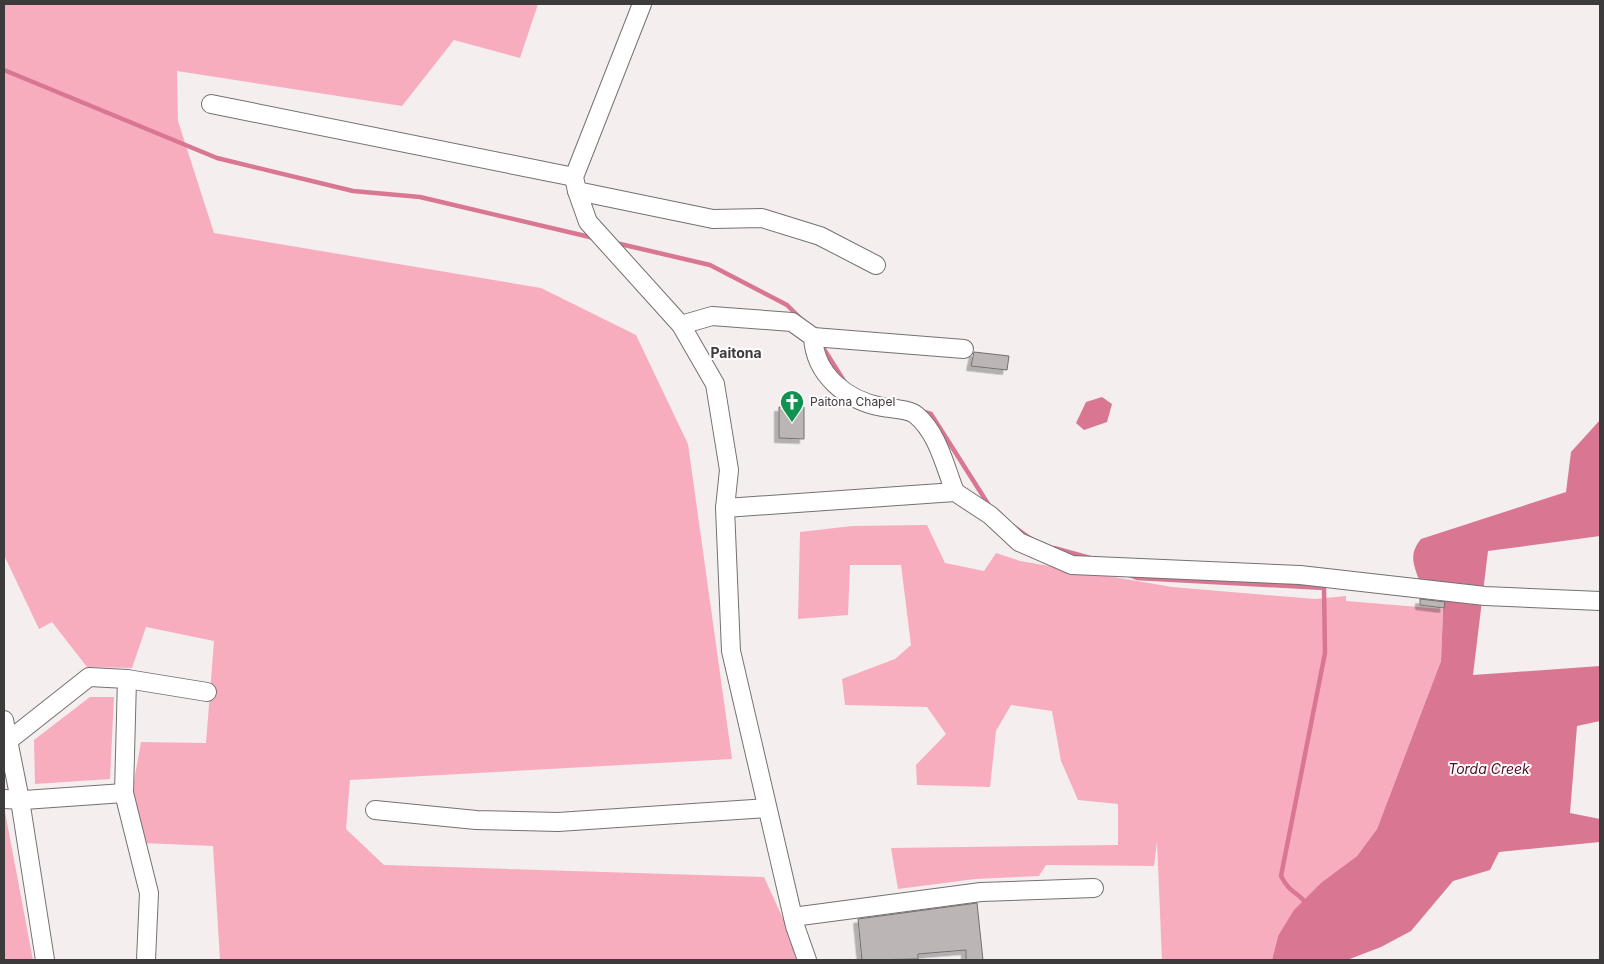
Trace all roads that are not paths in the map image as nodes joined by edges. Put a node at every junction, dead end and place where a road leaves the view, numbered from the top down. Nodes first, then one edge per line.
1 (642, 4) edge
2 (211, 104) dead end
3 (575, 184) junction
4 (876, 265) dead end
5 (681, 325) junction
6 (813, 336) junction
7 (964, 348) dead end
8 (955, 492) junction
9 (725, 508) junction
10 (1600, 601) edge
11 (127, 679) junction
12 (207, 692) dead end
13 (4, 720) edge
14 (8, 741) junction
15 (124, 793) junction
16 (12, 800) edge
17 (767, 808) junction
18 (375, 810) dead end
19 (1094, 888) dead end
20 (793, 918) junction
21 (45, 960) edge
22 (146, 960) edge
23 (808, 960) edge

1 - 3 street
2 - 3 street
3 - 4 street
3 - 5 street
5 - 6 street
5 - 9 street
6 - 7 street
6 - 8 street
8 - 9 street
8 - 10 street
9 - 17 street
11 - 12 street
11 - 14 street
11 - 15 street
13 - 14 street
14 - 16 street
15 - 16 street
15 - 22 street
16 - 21 street
17 - 18 street
17 - 20 street
19 - 20 street
20 - 23 street

